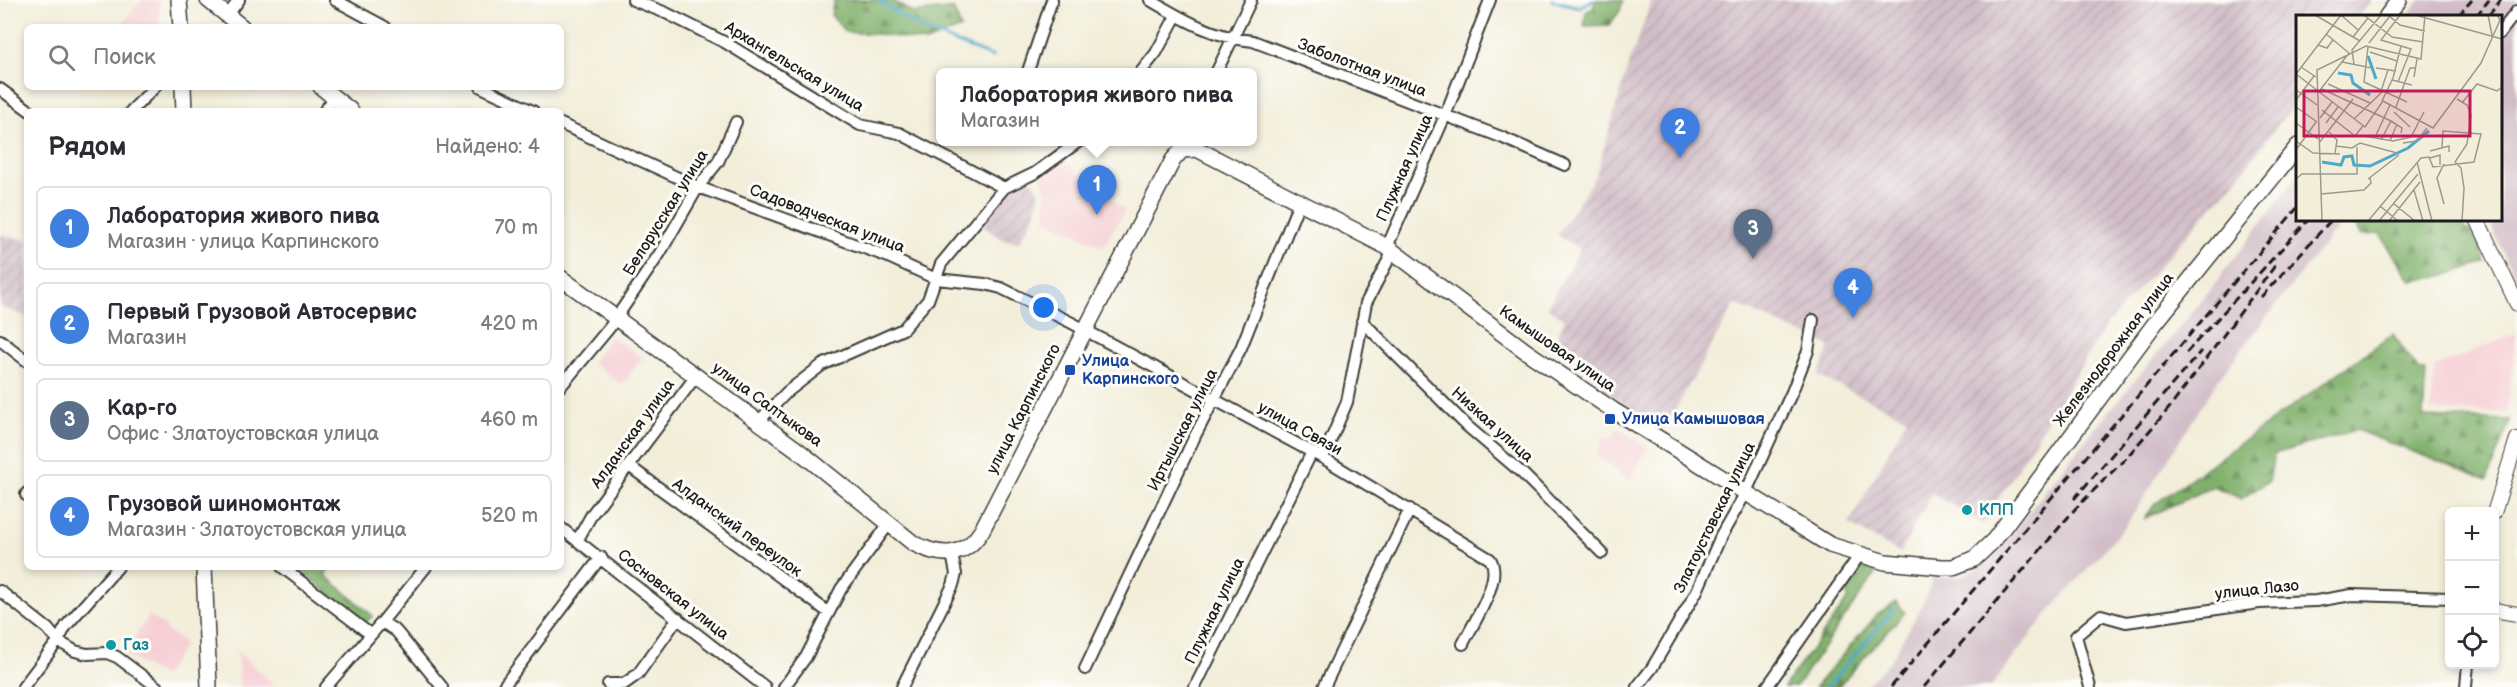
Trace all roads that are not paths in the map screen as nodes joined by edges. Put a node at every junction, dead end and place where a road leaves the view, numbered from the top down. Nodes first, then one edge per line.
1 (179, 0) edge
2 (208, 0) edge
3 (239, 0) edge
4 (335, 0) edge
5 (633, 0) edge
6 (1052, 0) edge
7 (1150, 0) edge
8 (1251, 0) edge
9 (1490, 0) edge
10 (2399, 0) edge
11 (1163, 4) edge
12 (2517, 11) edge
13 (2388, 15) edge
14 (227, 16) junction
15 (1176, 16) junction
16 (181, 24) edge
17 (238, 24) edge
18 (379, 24) edge
19 (2502, 30) edge
20 (1232, 40) junction
21 (1029, 68) edge
22 (1143, 68) edge
23 (1218, 68) edge
24 (0, 89) edge
25 (152, 90) edge
26 (183, 90) edge
27 (325, 90) edge
28 (488, 90) edge
29 (335, 98) junction
30 (26, 108) edge
31 (134, 108) edge
32 (184, 108) edge
33 (327, 108) edge
34 (347, 108) edge
35 (526, 108) edge
36 (1445, 116) junction
37 (736, 122) dead end
38 (564, 125) edge
39 (1071, 146) edge
40 (1183, 146) edge
41 (2296, 148) edge
42 (1565, 165) dead end
43 (698, 187) junction
44 (1004, 188) junction
45 (1300, 201) junction
46 (2477, 220) edge
47 (1390, 249) junction
48 (936, 279) junction
49 (564, 280) edge
50 (2517, 304) edge
51 (617, 316) junction
52 (1813, 320) dead end
53 (1362, 321) junction
54 (1084, 329) junction
55 (0, 340) edge
56 (24, 359) edge
57 (696, 376) junction
58 (564, 382) edge
59 (1216, 399) junction
60 (758, 422) junction
61 (2517, 439) edge
62 (1312, 452) junction
63 (1323, 458) junction
64 (629, 466) junction
65 (1745, 494) junction
66 (1392, 499) junction
67 (2496, 507) edge
68 (1410, 509) junction
69 (888, 525) junction
70 (1400, 525) junction
71 (564, 530) edge
72 (577, 541) junction
73 (1602, 553) dead end
74 (952, 554) junction
75 (1859, 556) junction
76 (601, 557) junction
77 (1953, 567) joint
78 (115, 570) edge
79 (204, 570) edge
80 (286, 570) edge
81 (424, 570) edge
82 (0, 591) edge
83 (2445, 598) edge
84 (2499, 611) edge
85 (828, 612) junction
86 (2517, 614) edge
87 (678, 618) junction
88 (382, 622) junction
89 (370, 634) junction
90 (58, 642) junction
91 (1463, 644) dead end
92 (1085, 669) dead end
93 (2468, 669) edge
94 (608, 684) dead end
95 (23, 687) edge
96 (157, 687) edge
97 (209, 687) edge
98 (326, 687) edge
99 (442, 687) edge
100 (503, 687) edge
101 (765, 687) edge
102 (784, 687) edge
103 (902, 687) edge
104 (1195, 687) edge
105 (1324, 687) edge
106 (1637, 687) edge
107 (1767, 687) edge
108 (2090, 687) edge
109 (2466, 687) edge

1 - 16 main road
2 - 14 main road
3 - 14 street
4 - 18 street
5 - 44 street, Архангельская улица
6 - 21 street
7 - 11 street, Заболотная улица
8 - 20 street
9 - 36 street, Плужная улица
10 - 13 main road
11 - 15 street, Заболотная улица
12 - 19 street
14 - 17 main road
15 - 20 street, Заболотная улица
15 - 22 street
20 - 23 street
20 - 36 street, Заболотная улица
24 - 30 street
25 - 31 street
26 - 32 main road
27 - 29 main road
28 - 35 street
29 - 33 street
29 - 34 main road
36 - 42 street, Заболотная улица
36 - 47 street, Плужная улица
37 - 43 street, Белорусская улица
38 - 43 street, Садоводческая улица
39 - 44 street
40 - 45 main road, Камышовая улица
40 - 54 main road, улица Карпинского
41 - 77 main road, Железнодорожная улица
43 - 48 street, Садоводческая улица
43 - 51 street, Белорусская улица
44 - 48 street
45 - 47 main road, Камышовая улица
45 - 59 street, Иртышская улица
46 - 50 street
47 - 53 street, Плужная улица
47 - 65 main road, Камышовая улица
48 - 54 street, Садоводческая улица
48 - 60 street
49 - 51 main road, улица Салтыкова
51 - 57 main road, улица Салтыкова
51 - 58 street, Белорусская улица
52 - 65 street, Златоустовская улица
53 - 63 street, Плужная улица
53 - 73 street, Низкая улица
54 - 59 street, улица Связи
54 - 74 main road, улица Карпинского
55 - 56 street
57 - 60 main road, улица Салтыкова
57 - 64 street, Алданская улица
59 - 62 street, улица Связи
59 - 92 street, Иртышская улица
60 - 69 main road, улица Салтыкова
61 - 67 street
62 - 63 street, улица Связи
62 - 104 street, Плужная улица
63 - 66 street, улица Связи
64 - 72 street, Алданская улица
64 - 85 street, Алданский переулок
65 - 75 main road, Камышовая улица
65 - 106 street, Златоустовская улица
66 - 68 street, улица Связи
66 - 70 street
68 - 70 street
68 - 91 street, улица Связи
69 - 74 main road, улица Салтыкова
69 - 85 street
70 - 105 street
71 - 72 street, Сосновская улица
72 - 76 street, Сосновская улица
74 - 103 street
75 - 77 main road, Камышовая улица
75 - 107 street
76 - 87 street, Сосновская улица
76 - 100 street
78 - 90 street
79 - 97 main road
80 - 89 street
81 - 88 street
82 - 90 street
83 - 108 street, улица Лазо
84 - 86 street
85 - 102 street
87 - 94 street
87 - 101 street, Сосновская улица
88 - 89 street
88 - 99 street
89 - 98 street
90 - 95 street
90 - 96 street
93 - 109 street

